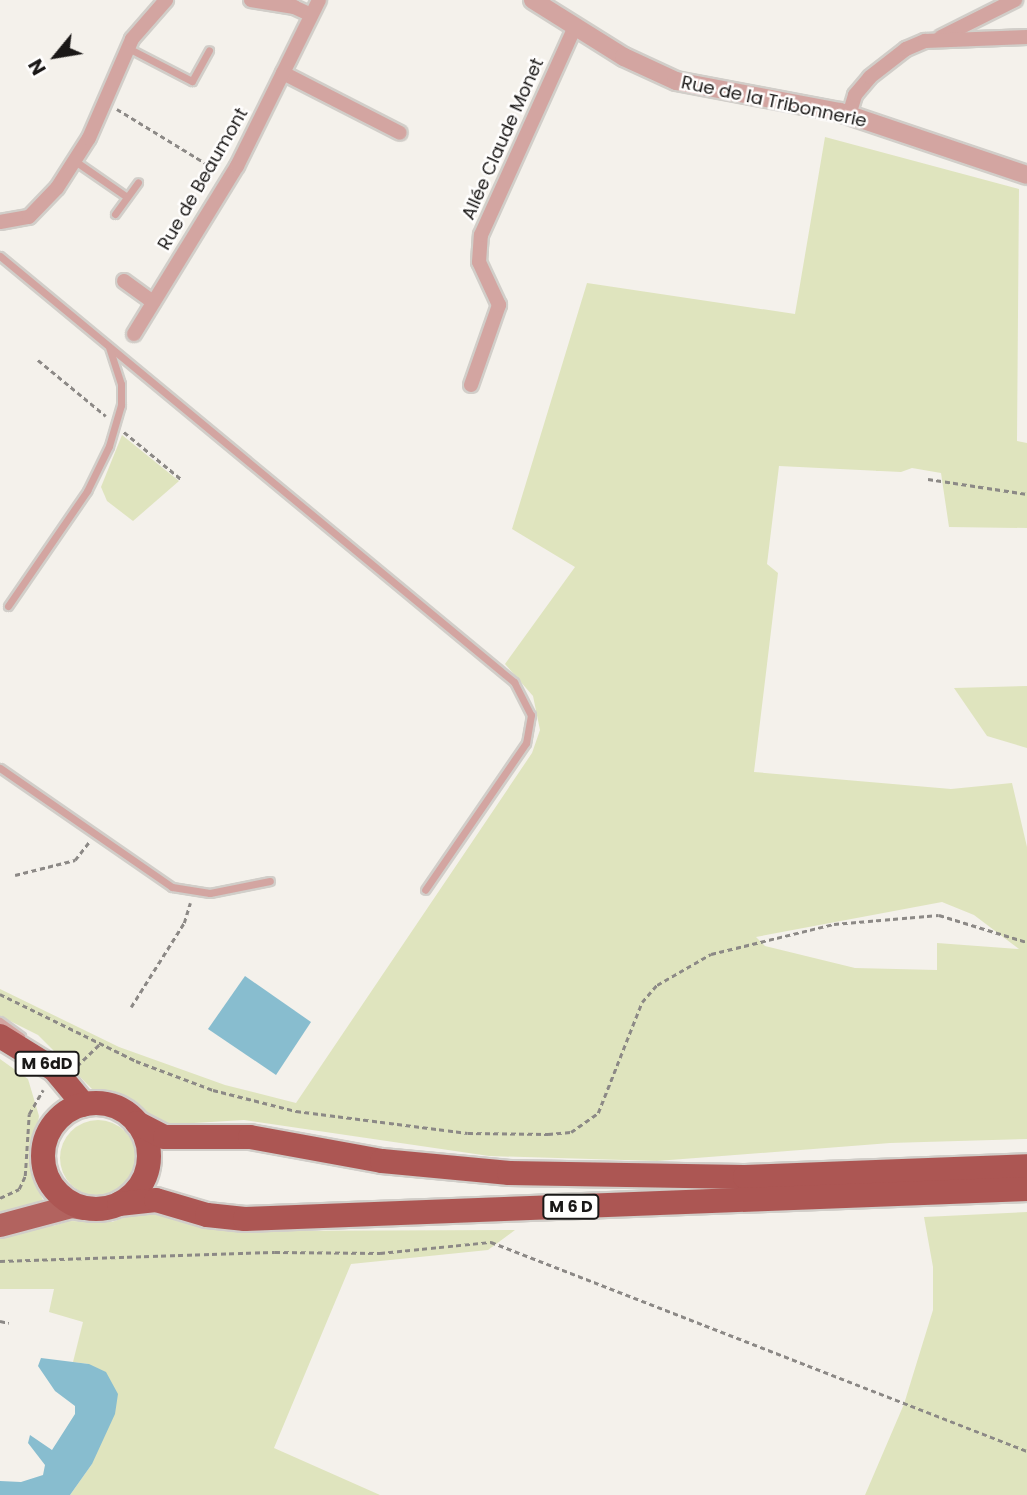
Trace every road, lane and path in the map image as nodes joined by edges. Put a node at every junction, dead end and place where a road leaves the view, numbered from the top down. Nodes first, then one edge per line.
1 (166, 0) edge
2 (251, 0) edge
3 (318, 0) edge
4 (533, 0) edge
5 (1015, 0) edge
6 (311, 15) junction
7 (575, 27) junction
8 (1027, 37) edge
9 (936, 40) junction
10 (128, 48) junction
11 (209, 50) dead end
12 (283, 73) junction
13 (105, 102) junction
14 (849, 115) junction
15 (400, 133) dead end
16 (75, 162) junction
17 (1027, 175) edge
18 (230, 178) junction
19 (138, 181) dead end
20 (127, 197) junction
21 (115, 214) dead end
22 (0, 222) edge
23 (0, 256) edge
24 (124, 281) dead end
25 (153, 302) junction
26 (134, 334) dead end
27 (109, 346) junction
28 (471, 384) dead end
29 (928, 479) dead end
30 (1027, 494) edge
31 (8, 606) dead end
32 (0, 768) edge
33 (95, 834) junction
34 (15, 875) dead end
35 (270, 881) dead end
36 (425, 890) dead end
37 (193, 893) junction
38 (1027, 942) edge
39 (0, 994) edge
40 (131, 1007) dead end
41 (0, 1021) edge
42 (0, 1036) edge
43 (43, 1060) junction
44 (42, 1090) dead end
45 (84, 1105) junction
46 (137, 1123) junction
47 (1027, 1166) edge
48 (1027, 1189) edge
49 (0, 1198) edge
50 (53, 1200) junction
51 (119, 1204) junction
52 (0, 1225) edge
53 (0, 1261) edge
54 (0, 1321) edge
55 (9, 1323) dead end
56 (1027, 1451) edge

1 - 10 street
2 - 6 street
3 - 6 street, Rue de Beaumont
4 - 7 street, Rue de la Tribonnerie
5 - 9 street
6 - 12 street, Rue de Beaumont
7 - 14 street, Rue de la Tribonnerie
7 - 28 street, Allée Claude Monet
8 - 9 street
9 - 14 street
10 - 11 lane
10 - 13 street
12 - 15 street
12 - 18 street, Rue de Beaumont
13 - 16 street
13 - 18 path
14 - 17 street, Rue de la Tribonnerie
16 - 20 lane
16 - 22 street
18 - 25 street, Rue de Beaumont
19 - 20 lane
20 - 21 lane
23 - 27 lane
24 - 25 street
25 - 26 street, Rue de Beaumont
27 - 31 lane
27 - 36 lane
29 - 30 path
32 - 33 lane
33 - 34 path
33 - 37 lane
35 - 37 lane
37 - 40 path
38 - 39 path
41 - 43 lane
42 - 43 highway, M 6dD
43 - 45 highway, M 6dD
44 - 49 path
45 - 46 highway
45 - 50 highway
46 - 47 highway, M 6 D
46 - 51 highway
48 - 51 highway, M 6 D
50 - 51 highway
50 - 52 main road
53 - 56 path
54 - 55 path

